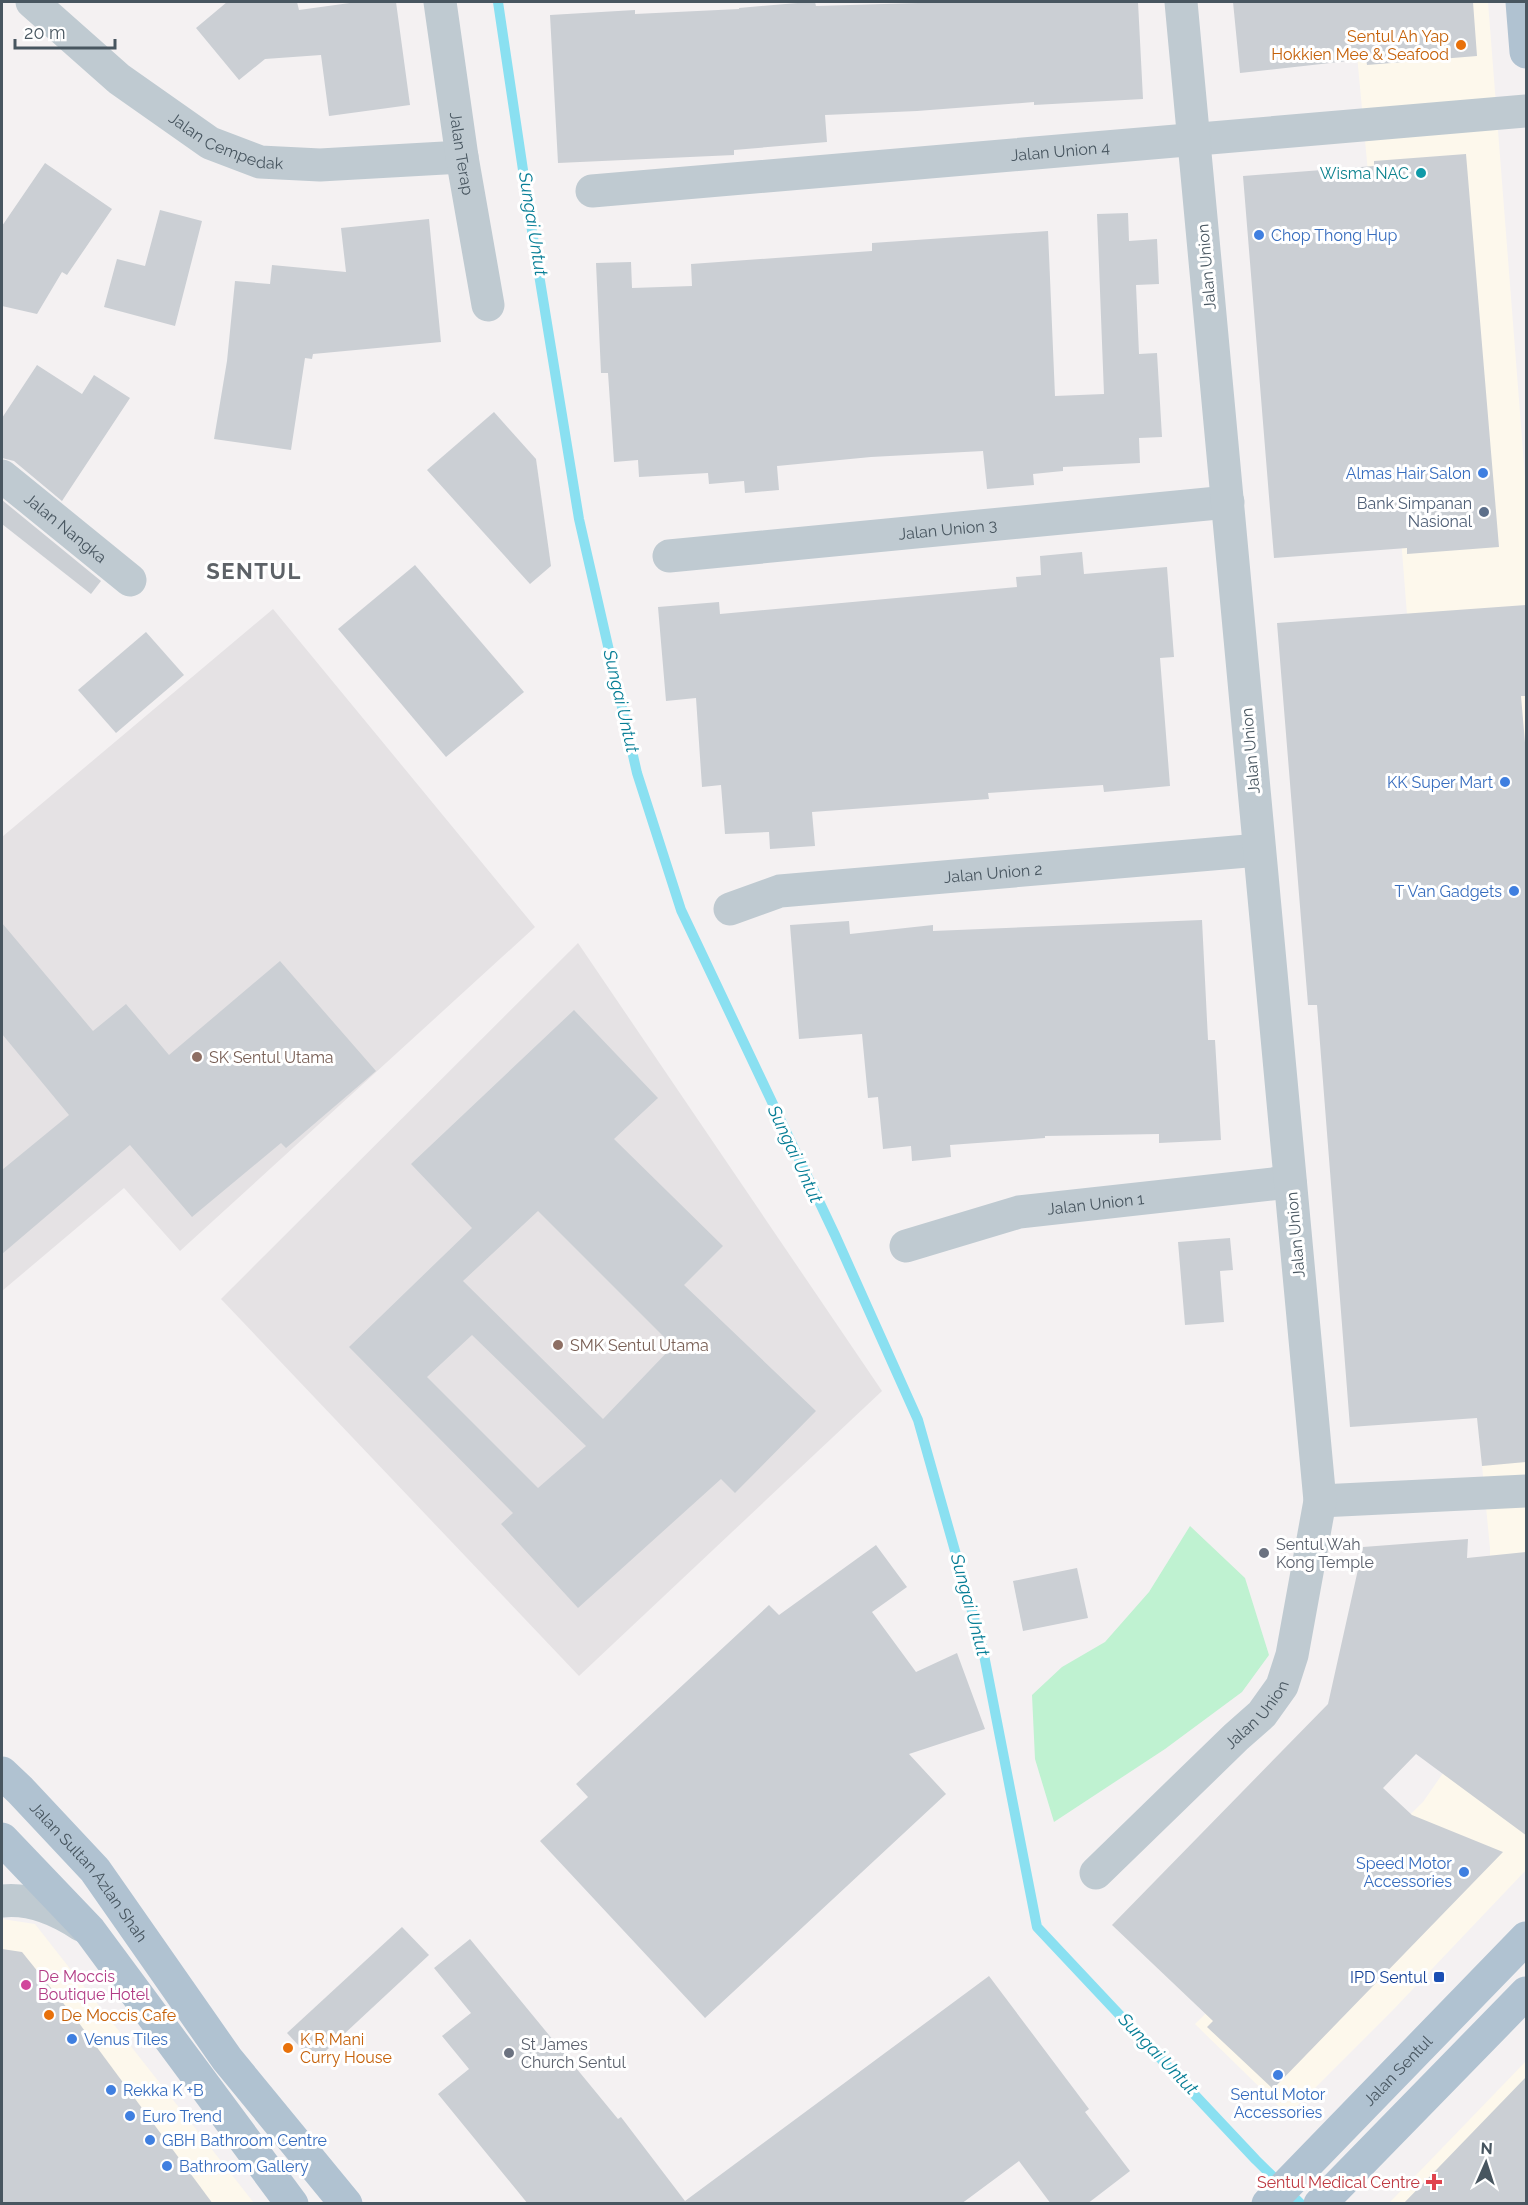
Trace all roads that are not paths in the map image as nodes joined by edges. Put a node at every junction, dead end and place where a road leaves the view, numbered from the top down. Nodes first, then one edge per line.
1 (32, 2) edge
2 (440, 2) edge
3 (1181, 2) edge
4 (1522, 2) edge
5 (1527, 52) edge
6 (1527, 111) edge
7 (1194, 140) junction
8 (462, 157) junction
9 (592, 191) dead end
10 (488, 305) dead end
11 (2, 476) edge
12 (1228, 502) junction
13 (669, 556) dead end
14 (130, 580) dead end
15 (1259, 850) junction
16 (730, 909) dead end
17 (1290, 1182) junction
18 (906, 1246) dead end
19 (1527, 1491) edge
20 (1320, 1501) junction
21 (2, 1773) edge
22 (2, 1839) edge
23 (1096, 1873) dead end
24 (2, 1901) edge
25 (90, 1932) junction
26 (1527, 1938) edge
27 (1527, 1993) edge
28 (292, 2204) edge
29 (346, 2204) edge
30 (1268, 2204) edge
31 (1320, 2204) edge

1 - 8 street, Jalan Cempedak
2 - 8 street, Jalan Terap
3 - 7 street, Jalan Union
4 - 5 main road
6 - 7 street, Jalan Union 4
7 - 9 street, Jalan Union 4
7 - 12 street, Jalan Union
8 - 10 street, Jalan Terap
11 - 14 street, Jalan Nangka
12 - 13 street, Jalan Union 3
12 - 15 street, Jalan Union
15 - 16 street, Jalan Union 2
15 - 17 street, Jalan Union
17 - 18 street, Jalan Union 1
17 - 20 street, Jalan Union
19 - 20 street
20 - 23 street, Jalan Union
21 - 29 main road, Jalan Sultan Azlan Shah
22 - 25 main road
24 - 25 street
25 - 28 main road
26 - 30 main road, Jalan Sentul
27 - 31 main road

